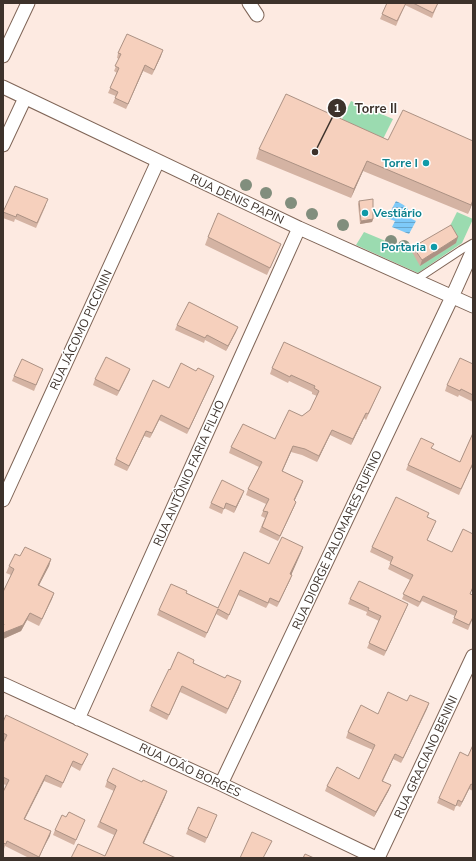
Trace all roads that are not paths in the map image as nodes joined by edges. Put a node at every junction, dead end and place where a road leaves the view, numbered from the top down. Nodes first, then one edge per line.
1 (28, 3) edge
2 (248, 3) edge
3 (257, 16) dead end
4 (3, 56) edge
5 (3, 87) edge
6 (25, 98) junction
7 (3, 145) edge
8 (158, 161) junction
9 (299, 228) junction
10 (473, 243) edge
11 (473, 250) edge
12 (418, 281) junction
13 (452, 296) junction
14 (473, 306) edge
15 (3, 500) edge
16 (473, 656) edge
17 (3, 684) edge
18 (78, 719) junction
19 (221, 784) junction
20 (377, 858) edge

1 - 4 street
2 - 3 street
5 - 6 street, RUA DENIS PAPIN
6 - 7 street
6 - 8 street, RUA DENIS PAPIN
8 - 9 street, RUA DENIS PAPIN
8 - 15 street, RUA JÁCOMO PICCININ
9 - 12 street, RUA DENIS PAPIN
9 - 18 street, RUA ANTÔNIO FARIA FILHO
10 - 12 lane
11 - 13 street, RUA DIORGE PALOMARES RUFINO
12 - 13 street, RUA DENIS PAPIN
13 - 14 street, RUA DENIS PAPIN
13 - 19 street, RUA DIORGE PALOMARES RUFINO
16 - 20 street, RUA GRACIANO BENINI
17 - 18 street, RUA JOÃO BORGES
18 - 19 street, RUA JOÃO BORGES
19 - 20 street, RUA JOÃO BORGES

